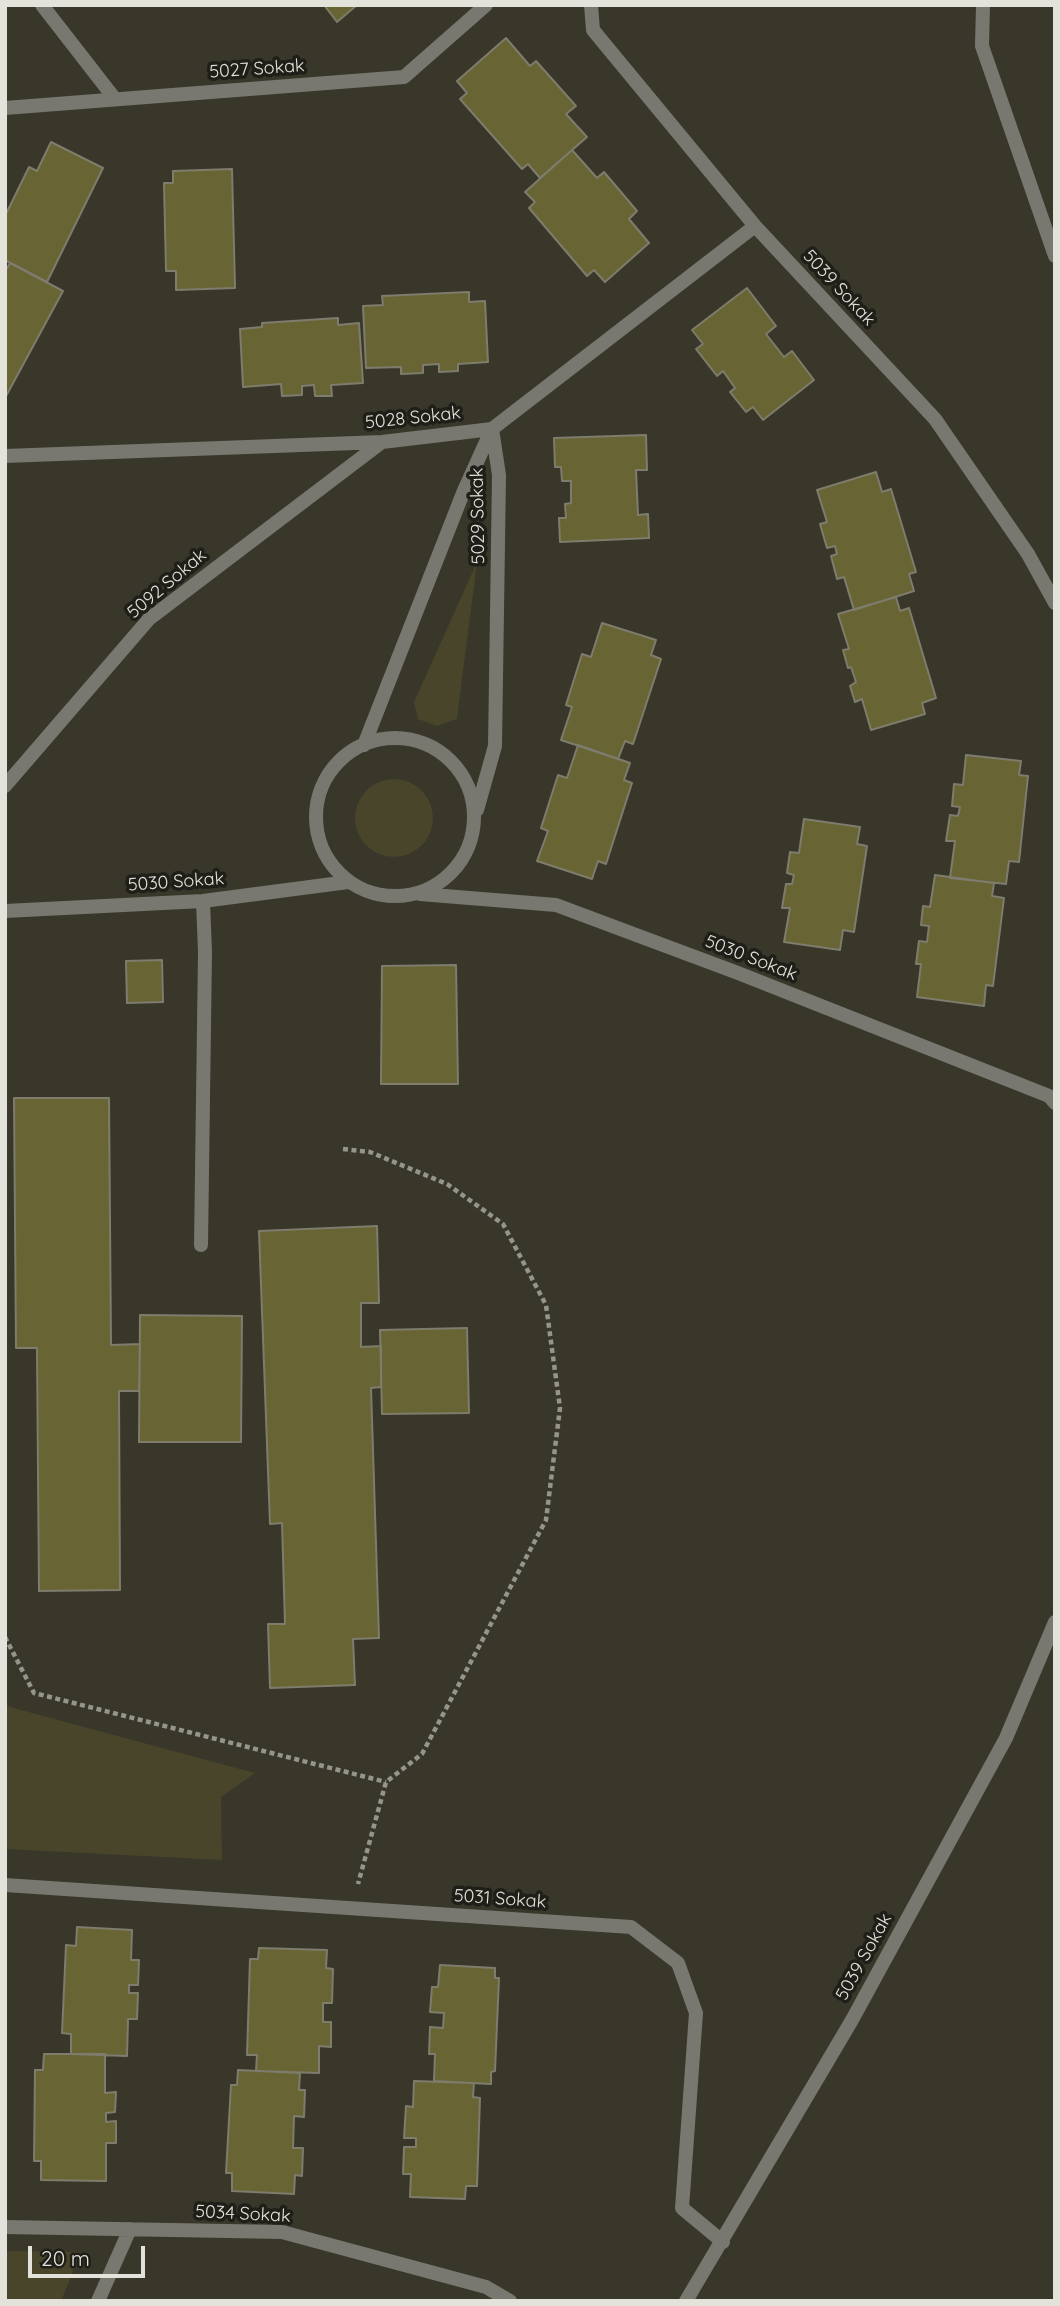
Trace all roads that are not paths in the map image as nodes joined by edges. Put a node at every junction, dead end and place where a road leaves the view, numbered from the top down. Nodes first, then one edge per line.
1 (41, 5) edge
2 (486, 5) edge
3 (591, 5) edge
4 (983, 5) edge
5 (115, 99) junction
6 (5, 108) edge
7 (755, 226) junction
8 (1055, 256) edge
9 (492, 429) junction
10 (382, 442) junction
11 (5, 456) edge
12 (1055, 603) edge
13 (364, 745) junction
14 (5, 786) edge
15 (475, 815) junction
16 (348, 882) junction
17 (421, 894) junction
18 (203, 901) junction
19 (5, 911) edge
20 (1055, 1103) edge
21 (201, 1245) dead end
22 (1055, 1622) edge
23 (5, 1885) edge
24 (5, 2227) edge
25 (130, 2229) junction
26 (723, 2242) junction
27 (98, 2301) edge
28 (510, 2301) edge
29 (686, 2301) edge

1 - 5 street
2 - 5 street, 5027 Sokak
3 - 7 street, 5039 Sokak
4 - 8 street
5 - 6 street, 5027 Sokak
7 - 9 street
7 - 12 street, 5039 Sokak
9 - 10 street, 5028 Sokak
9 - 13 street, 5029 Sokak
9 - 15 street, 5029 Sokak
10 - 11 street, 5028 Sokak
10 - 14 street, 5092 Sokak
13 - 15 street
13 - 16 street
15 - 17 street
16 - 17 street
16 - 18 street, 5030 Sokak
17 - 20 street, 5030 Sokak
18 - 19 street, 5030 Sokak
18 - 21 street
22 - 26 street, 5039 Sokak
23 - 26 street, 5031 Sokak
24 - 25 street, 5034 Sokak
25 - 27 street
25 - 28 street, 5034 Sokak
26 - 29 street, 5039 Sokak

